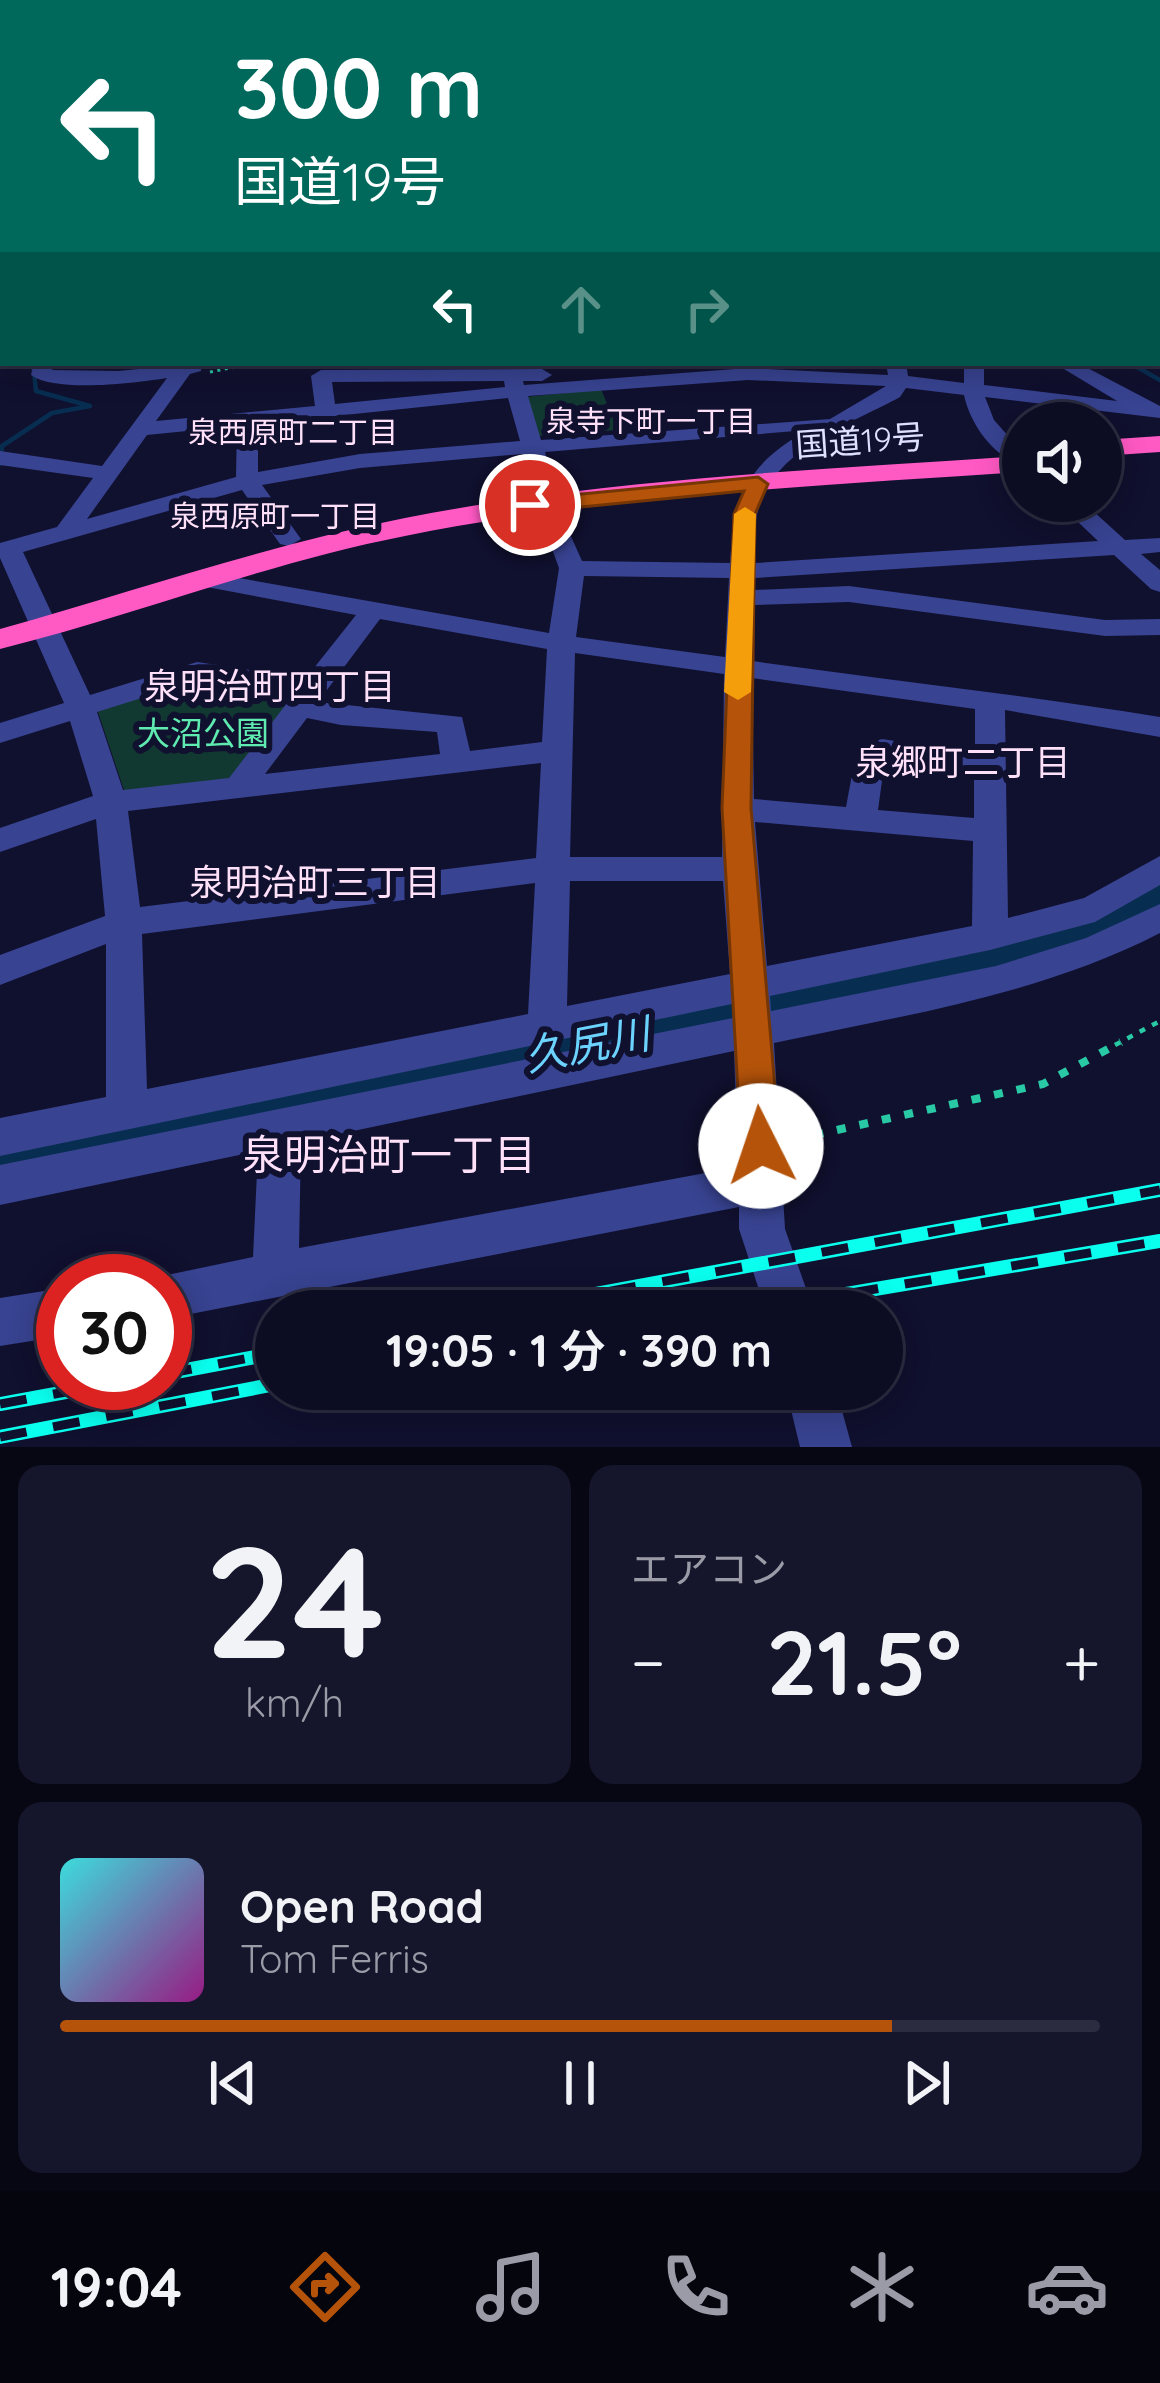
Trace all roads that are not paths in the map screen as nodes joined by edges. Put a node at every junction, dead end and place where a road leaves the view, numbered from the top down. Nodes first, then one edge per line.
1 (43, 366) edge
2 (554, 366) edge
3 (974, 366) edge
4 (1070, 366) edge
5 (189, 368) edge
6 (897, 372) edge
7 (514, 384) junction
8 (973, 392) junction
9 (622, 393) edge
10 (1156, 412) edge
11 (326, 413) junction
12 (248, 421) junction
13 (840, 422) junction
14 (143, 429) junction
15 (1002, 440) edge
16 (530, 444) junction
17 (1160, 444) edge
18 (1122, 447) edge
19 (1160, 457) edge
20 (0, 458) edge
21 (1002, 458) edge
22 (1122, 459) edge
23 (35, 464) junction
24 (106, 473) junction
25 (537, 477) road end
26 (761, 478) junction
27 (0, 479) edge
28 (247, 481) junction
29 (549, 515) road end
30 (1092, 522) edge
31 (64, 532) junction
32 (289, 539) junction
33 (1160, 544) edge
34 (1121, 548) junction
35 (4, 550) edge
36 (572, 568) junction
37 (205, 580) junction
38 (745, 584) junction
39 (1160, 584) edge
40 (373, 610) junction
41 (41, 619) junction
42 (0, 622) edge
43 (1160, 626) edge
44 (0, 639) edge
45 (561, 643) junction
46 (739, 665) junction
47 (306, 698) junction
48 (990, 701) junction
49 (81, 707) junction
50 (1160, 727) edge
51 (0, 733) edge
52 (555, 751) junction
53 (457, 764) junction
54 (990, 766) junction
55 (237, 789) junction
56 (111, 802) junction
57 (736, 808) junction
58 (860, 818) junction
59 (990, 831) junction
60 (0, 840) edge
61 (739, 868) junction
62 (1160, 868) edge
63 (550, 869) junction
64 (1160, 917) edge
65 (124, 923) junction
66 (990, 936) junction
67 (0, 970) edge
68 (752, 1009) junction
69 (547, 1026) junction
70 (128, 1109) junction
71 (280, 1126) junction
72 (0, 1137) edge
73 (761, 1165) junction
74 (0, 1185) edge
75 (275, 1278) junction
76 (783, 1290) edge
77 (192, 1292) edge
78 (36, 1316) edge
79 (0, 1322) edge
80 (816, 1410) edge
81 (826, 1447) edge

1 - 5 street
2 - 9 street
3 - 8 street
4 - 10 street
5 - 14 street
6 - 8 street
6 - 9 street
6 - 13 street
7 - 9 street
7 - 11 street
7 - 11 street
7 - 16 street
8 - 10 street
8 - 15 street
9 - 13 street
9 - 16 street
11 - 12 street
12 - 14 street
12 - 28 street
13 - 26 street
14 - 24 street
16 - 25 street
16 - 28 street
17 - 18 highway
19 - 22 highway
20 - 23 street
21 - 26 highway, 国道19号
23 - 24 street
23 - 27 street
24 - 31 street
26 - 32 highway, 国道19号
26 - 37 highway, 国道19号
26 - 38 street
28 - 31 street
28 - 32 street
29 - 36 street
30 - 34 street
31 - 35 street
32 - 41 highway, 国道19号
33 - 34 street
34 - 38 street
34 - 39 street
35 - 41 street
36 - 38 street
36 - 45 street
37 - 40 street
37 - 41 highway, 国道19号
38 - 43 street
38 - 46 street
40 - 45 street
40 - 47 street
41 - 42 highway, 国道19号
41 - 44 highway, 国道19号
41 - 49 street
45 - 46 street
45 - 52 street
46 - 48 street
46 - 57 street
47 - 49 street
47 - 53 street
47 - 55 street
48 - 50 street
48 - 54 street
49 - 51 street
49 - 56 street
52 - 53 street
52 - 63 street
53 - 55 street
54 - 58 street
54 - 59 street
55 - 56 street
56 - 60 street
56 - 65 street
57 - 58 street
57 - 61 street
58 - 59 street
59 - 66 street
61 - 63 street
61 - 68 street
62 - 66 street
63 - 65 street
63 - 69 street
64 - 68 street
65 - 67 street
65 - 70 street
66 - 68 street
68 - 69 street
68 - 71 street
68 - 73 street
69 - 70 street
70 - 72 street
71 - 74 street
71 - 75 street
73 - 75 street
73 - 76 street
75 - 77 street
78 - 79 street
80 - 81 street

